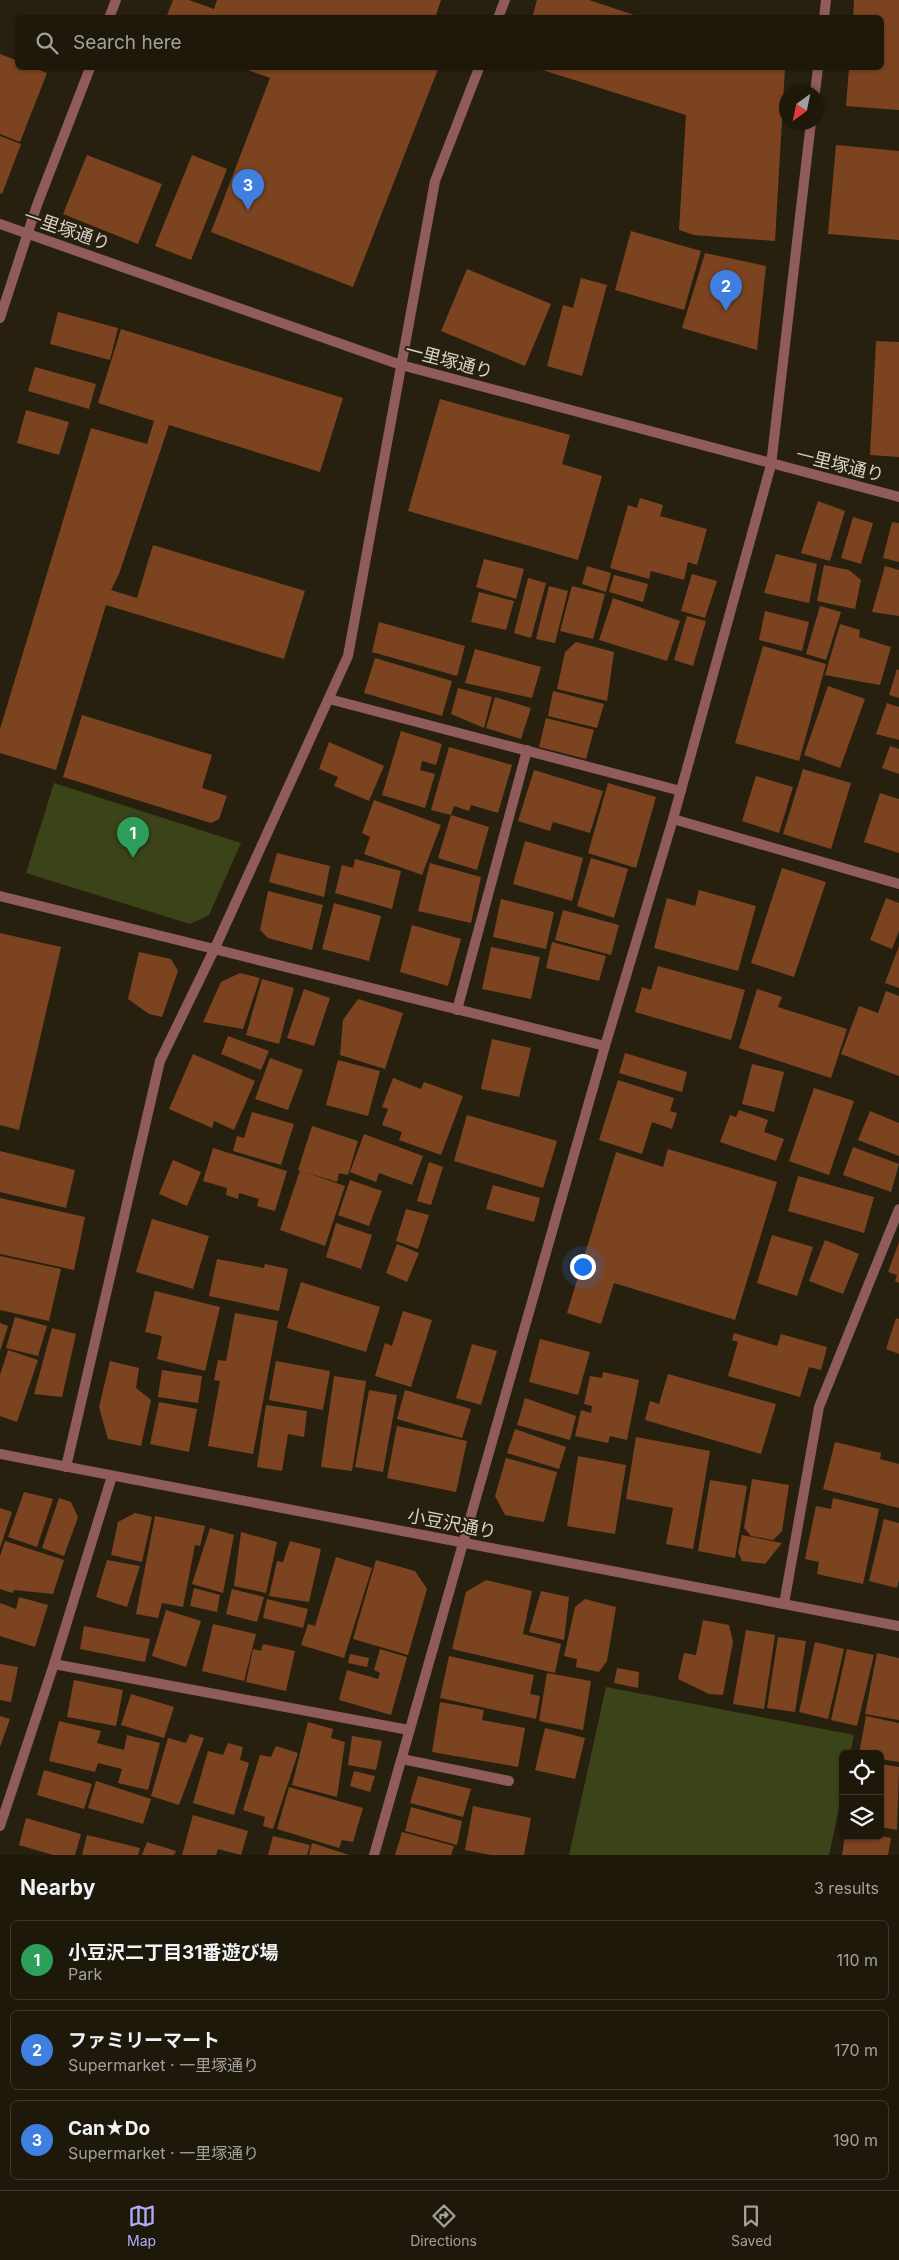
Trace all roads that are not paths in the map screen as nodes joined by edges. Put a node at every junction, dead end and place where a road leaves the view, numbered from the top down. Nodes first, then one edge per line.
1 (116, 0) edge
2 (505, 0) edge
3 (826, 0) edge
4 (110, 15) edge
5 (499, 15) edge
6 (824, 15) edge
7 (89, 70) edge
8 (478, 70) edge
9 (818, 70) edge
10 (816, 85) edge
11 (810, 130) edge
12 (0, 224) edge
13 (27, 233) junction
14 (0, 318) edge
15 (401, 365) junction
16 (771, 465) junction
17 (899, 497) edge
18 (329, 699) junction
19 (527, 750) junction
20 (681, 791) junction
21 (673, 819) junction
22 (899, 884) edge
23 (0, 896) edge
24 (214, 950) junction
25 (457, 1010) junction
26 (605, 1046) junction
27 (899, 1209) edge
28 (0, 1454) edge
29 (66, 1467) junction
30 (112, 1476) junction
31 (463, 1543) junction
32 (784, 1604) junction
33 (899, 1626) edge
34 (54, 1664) junction
35 (409, 1730) junction
36 (402, 1759) junction
37 (509, 1781) dead end
38 (2, 1812) edge
39 (0, 1826) edge
40 (374, 1855) edge

1 - 4 street
2 - 5 street
3 - 6 street
7 - 13 street
8 - 15 street
9 - 10 street
11 - 16 street
12 - 13 street, 一里塚通り
13 - 14 street
13 - 15 street, 一里塚通り
15 - 16 street, 一里塚通り
15 - 18 street
16 - 17 street, 一里塚通り
16 - 20 street
18 - 19 street
18 - 24 street
19 - 20 street
19 - 25 street
20 - 21 street
21 - 22 street
21 - 26 street
23 - 24 street
24 - 25 street
24 - 29 street
25 - 26 street
26 - 31 street
27 - 32 street
28 - 29 street, 小豆沢通り
29 - 30 street, 小豆沢通り
30 - 31 street, 小豆沢通り
30 - 34 street
31 - 32 street, 小豆沢通り
31 - 35 street
32 - 33 street, 小豆沢通り
34 - 35 street
34 - 38 street
35 - 36 street
36 - 37 street
36 - 40 street
38 - 39 street

